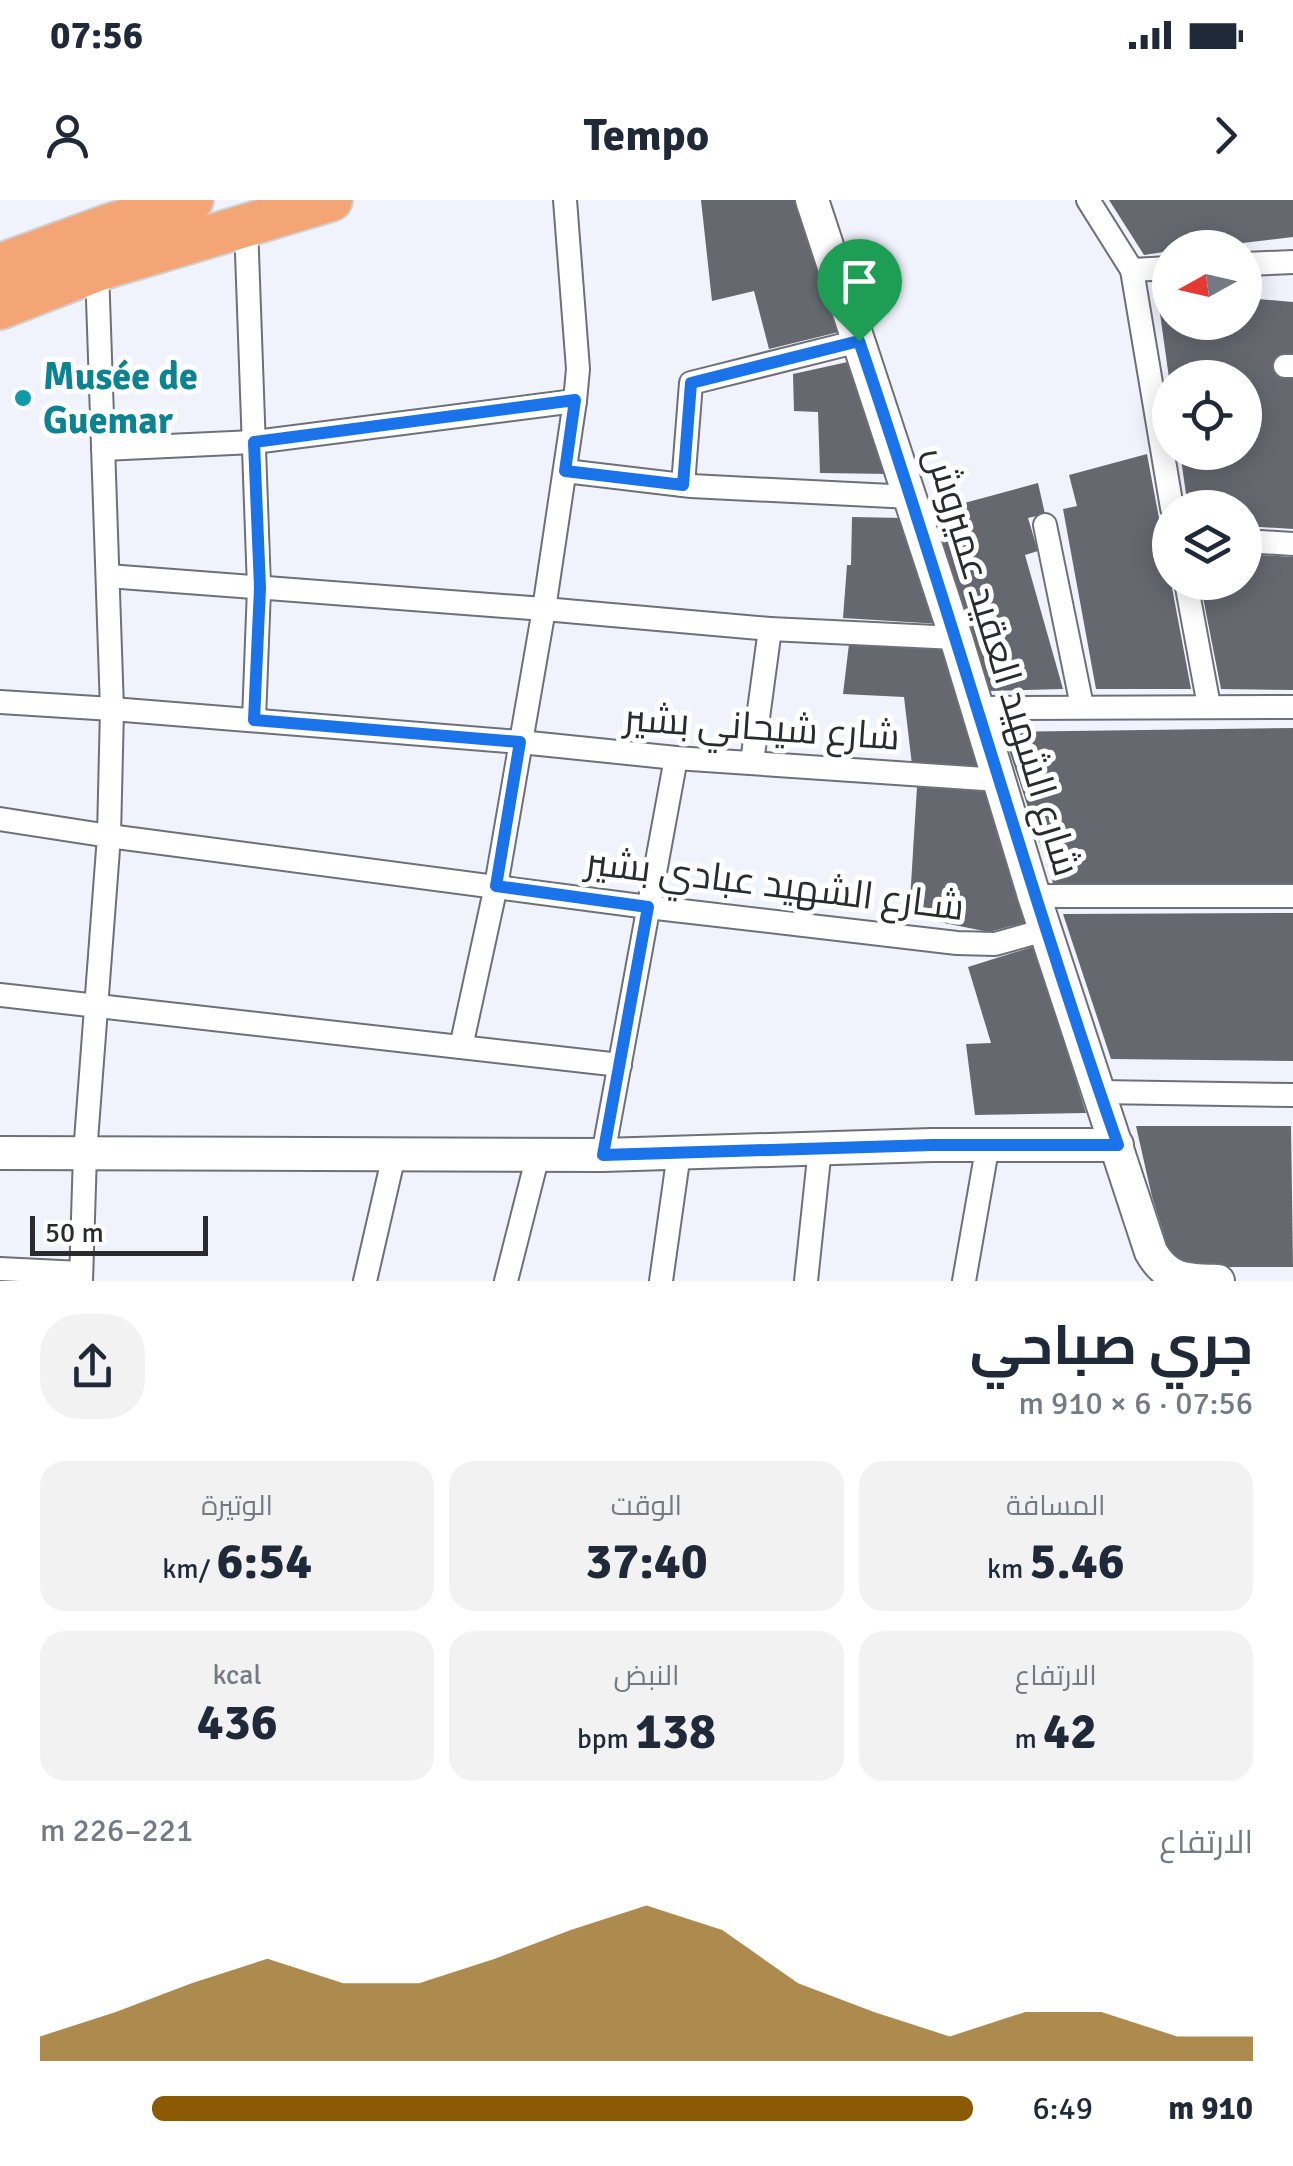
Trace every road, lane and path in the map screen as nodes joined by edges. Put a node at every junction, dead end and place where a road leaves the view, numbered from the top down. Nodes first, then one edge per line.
1 (192, 200) edge
2 (331, 200) edge
3 (565, 200) edge
4 (812, 200) edge
5 (1088, 200) edge
6 (246, 226) junction
7 (1293, 262) edge
8 (1262, 263) edge
9 (0, 266) edge
10 (1152, 269) edge
11 (97, 270) junction
12 (1132, 270) junction
13 (0, 308) edge
14 (859, 341) junction
15 (575, 400) junction
16 (254, 442) junction
17 (103, 450) junction
18 (565, 471) junction
19 (683, 485) junction
20 (1169, 490) edge
21 (911, 497) junction
22 (1045, 525) dead end
23 (1262, 541) edge
24 (1293, 544) edge
25 (108, 576) junction
26 (260, 588) junction
27 (1189, 600) edge
28 (544, 609) junction
29 (770, 629) junction
30 (956, 638) junction
31 (0, 702) edge
32 (1082, 706) junction
33 (1209, 706) junction
34 (1293, 707) edge
35 (978, 708) junction
36 (112, 709) junction
37 (254, 720) junction
38 (520, 742) junction
39 (676, 758) junction
40 (752, 762) junction
41 (999, 780) junction
42 (0, 819) edge
43 (109, 836) junction
44 (496, 886) junction
45 (1034, 896) junction
46 (1293, 896) edge
47 (648, 907) junction
48 (1045, 930) junction
49 (0, 996) edge
50 (96, 1006) junction
51 (461, 1048) junction
52 (620, 1065) junction
53 (1099, 1092) junction
54 (1293, 1095) edge
55 (988, 1144) junction
56 (1118, 1145) junction
57 (820, 1148) junction
58 (0, 1152) edge
59 (680, 1153) junction
60 (85, 1154) junction
61 (603, 1155) junction
62 (394, 1156) junction
63 (538, 1156) junction
64 (0, 1270) edge
65 (81, 1277) edge
66 (365, 1281) edge
67 (506, 1281) edge
68 (661, 1281) edge
69 (806, 1281) edge
70 (964, 1281) edge
71 (1218, 1281) edge

1 - 9 highway
2 - 6 highway
3 - 15 street
4 - 14 street, شارع الشهيد العقيد عميروش
5 - 12 street
6 - 11 highway
6 - 16 street
7 - 8 street
10 - 12 street
11 - 13 highway
11 - 17 street
12 - 20 street
14 - 19 street
14 - 21 street, شارع الشهيد العقيد عميروش
15 - 16 street
15 - 18 street
16 - 17 street
16 - 26 street
17 - 25 street
18 - 19 street
18 - 28 street
19 - 21 street
21 - 30 street, شارع الشهيد العقيد عميروش
22 - 32 street
23 - 24 street
25 - 26 street
25 - 36 street
26 - 28 street
26 - 37 street
27 - 33 street
28 - 29 street
28 - 38 street
29 - 30 street
29 - 40 street
30 - 35 street, شارع الشهيد العقيد عميروش
31 - 36 street, شارع شيحاني بشير
32 - 33 street
32 - 35 street
33 - 34 street
35 - 41 street, شارع الشهيد العقيد عميروش
36 - 37 street, شارع شيحاني بشير
36 - 43 street
37 - 38 street, شارع شيحاني بشير
38 - 39 street, شارع شيحاني بشير
38 - 44 street
39 - 40 street, شارع شيحاني بشير
39 - 47 street
40 - 41 street, شارع شيحاني بشير
41 - 45 street, شارع الشهيد العقيد عميروش
42 - 43 street, شـارع الشهيد عبادي بشير
43 - 44 street, شـارع الشهيد عبادي بشير
43 - 50 street
44 - 47 street, شـارع الشهيد عبادي بشير
44 - 51 street
45 - 46 street
45 - 48 street, شارع الشهيد العقيد عميروش
47 - 48 street, شـارع الشهيد عبادي بشير
47 - 52 street
48 - 53 street, شارع الشهيد العقيد عميروش
49 - 50 street
50 - 51 street
50 - 60 street
51 - 52 street
52 - 61 street
53 - 54 street
53 - 56 street, شارع الشهيد العقيد عميروش
55 - 56 street
55 - 57 street
55 - 70 street
56 - 71 street, شارع الشهيد العقيد عميروش
57 - 59 street
57 - 69 street
58 - 60 street
59 - 61 street
59 - 68 street
60 - 62 street
60 - 65 street
61 - 63 street
62 - 63 street
62 - 66 street
63 - 67 street
64 - 65 street

